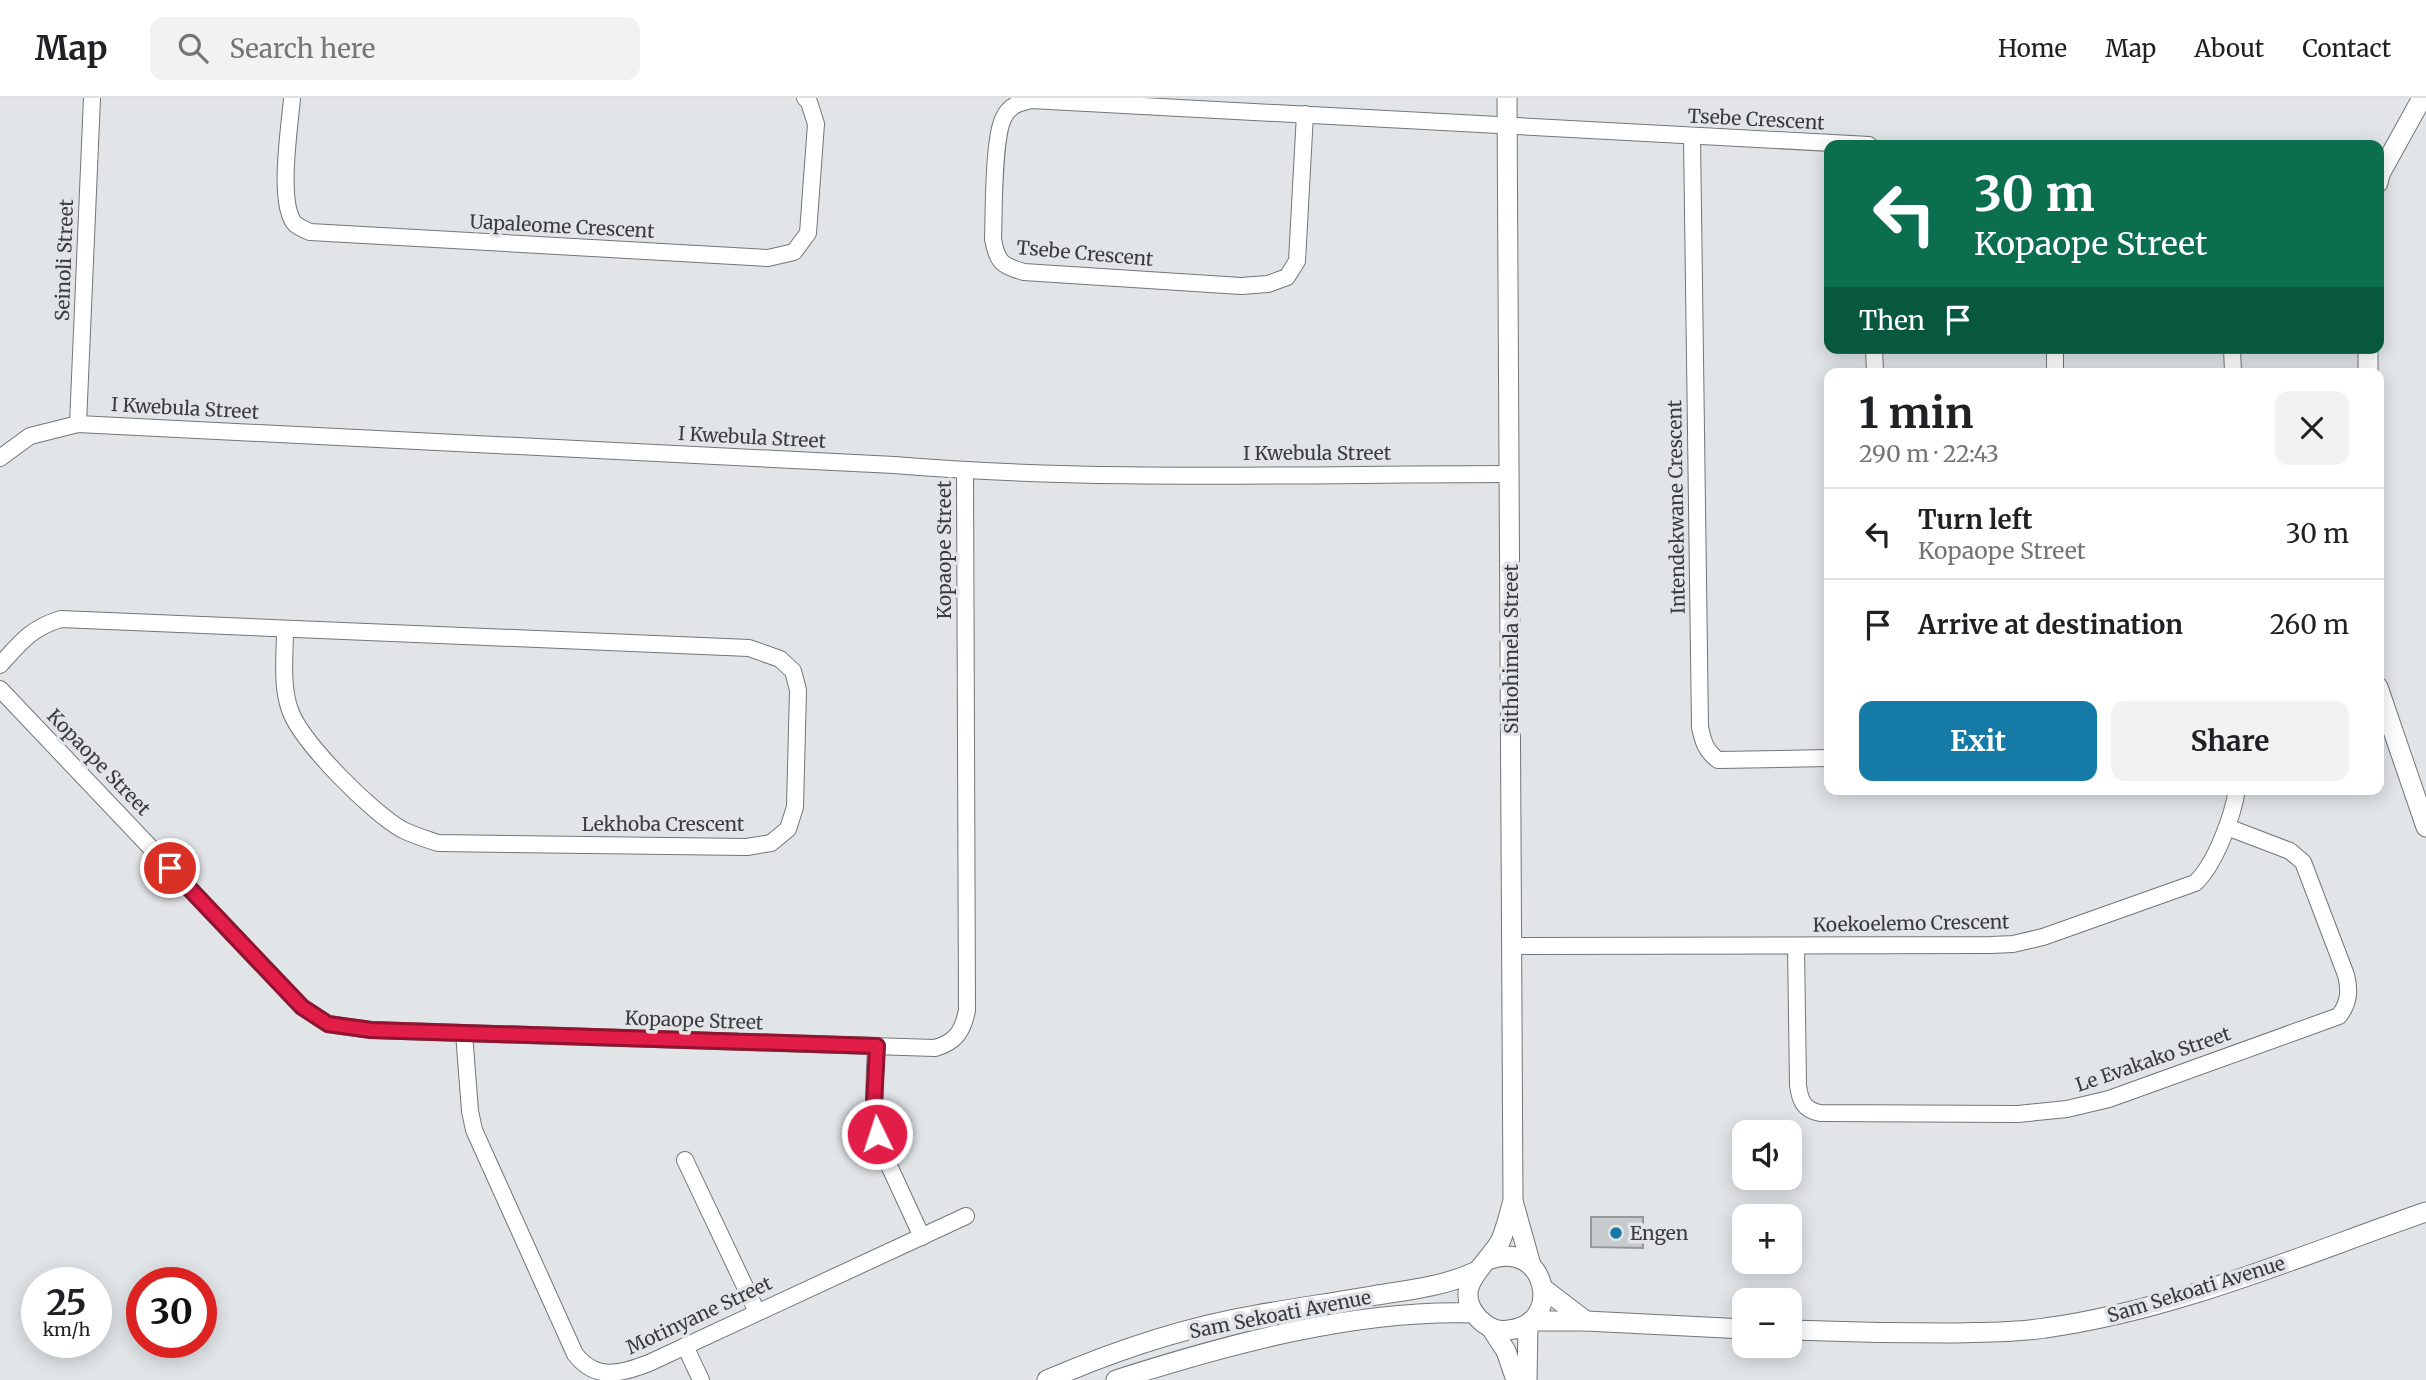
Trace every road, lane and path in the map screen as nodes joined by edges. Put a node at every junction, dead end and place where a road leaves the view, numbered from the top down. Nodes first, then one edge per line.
1 (92, 98) edge
2 (292, 98) edge
3 (805, 98) edge
4 (1507, 98) edge
5 (2422, 98) edge
6 (2426, 109) edge
7 (1305, 114) junction
8 (1508, 125) junction
9 (2401, 134) junction
10 (1692, 137) junction
11 (1824, 143) edge
12 (2384, 166) edge
13 (78, 424) junction
14 (0, 458) edge
15 (965, 471) junction
16 (1510, 474) junction
17 (285, 630) junction
18 (0, 665) edge
19 (0, 689) edge
20 (2384, 704) edge
21 (1824, 758) edge
22 (2235, 795) edge
23 (2228, 827) junction
24 (2426, 827) edge
25 (1513, 946) junction
26 (1796, 946) junction
27 (464, 1033) junction
28 (877, 1046) junction
29 (685, 1160) dead end
30 (1513, 1201) junction
31 (2426, 1212) edge
32 (967, 1216) dead end
33 (922, 1237) junction
34 (1531, 1265) junction
35 (1482, 1266) junction
36 (1544, 1289) junction
37 (757, 1312) junction
38 (1474, 1313) junction
39 (1586, 1321) junction
40 (1530, 1323) junction
41 (1491, 1328) junction
42 (1732, 1328) edge
43 (1802, 1331) edge
44 (685, 1346) junction
45 (701, 1380) edge
46 (1047, 1380) edge
47 (1116, 1380) edge
48 (1516, 1380) edge
49 (1527, 1380) edge

1 - 13 street, Seinoli Street
2 - 3 street, Uapaleome Crescent
4 - 8 street, Sithohimela Street
5 - 9 street
6 - 9 street
7 - 7 street, Tsebe Crescent
7 - 8 street, Tsebe Crescent
8 - 10 street, Tsebe Crescent
8 - 16 street, Sithohimela Street
9 - 12 street
10 - 11 street, Tsebe Crescent
10 - 21 street, Intendekwane Crescent
13 - 14 street, I Kwebula Street
13 - 15 street, I Kwebula Street
15 - 16 street, I Kwebula Street
15 - 28 street, Kopaope Street
16 - 25 street, Sithohimela Street
17 - 17 street, Lekhoba Crescent
17 - 18 street, Lekhoba Crescent
19 - 27 street, Kopaope Street
20 - 24 street
22 - 23 street, Koekoelemo Crescent
23 - 26 street, Koekoelemo Crescent
23 - 26 street, Le Evakako Street
25 - 26 street, Koekoelemo Crescent
25 - 30 street, Sithohimela Street
27 - 28 street, Kopaope Street
27 - 44 street, Motinyane Street
28 - 33 street
29 - 37 street
30 - 34 street, Sithohimela Street
30 - 35 street, Sithohimela Street
31 - 43 street, Sam Sekoati Avenue
32 - 33 street, Motinyane Street
33 - 37 street, Motinyane Street
34 - 35 street
34 - 36 street
35 - 38 street
35 - 46 street, Sam Sekoati Avenue
36 - 39 street
36 - 40 street
37 - 44 street, Motinyane Street
38 - 41 street
38 - 47 street, Sam Sekoati Avenue
39 - 40 street
39 - 42 street
40 - 41 street
40 - 49 street
41 - 48 street
44 - 45 street

